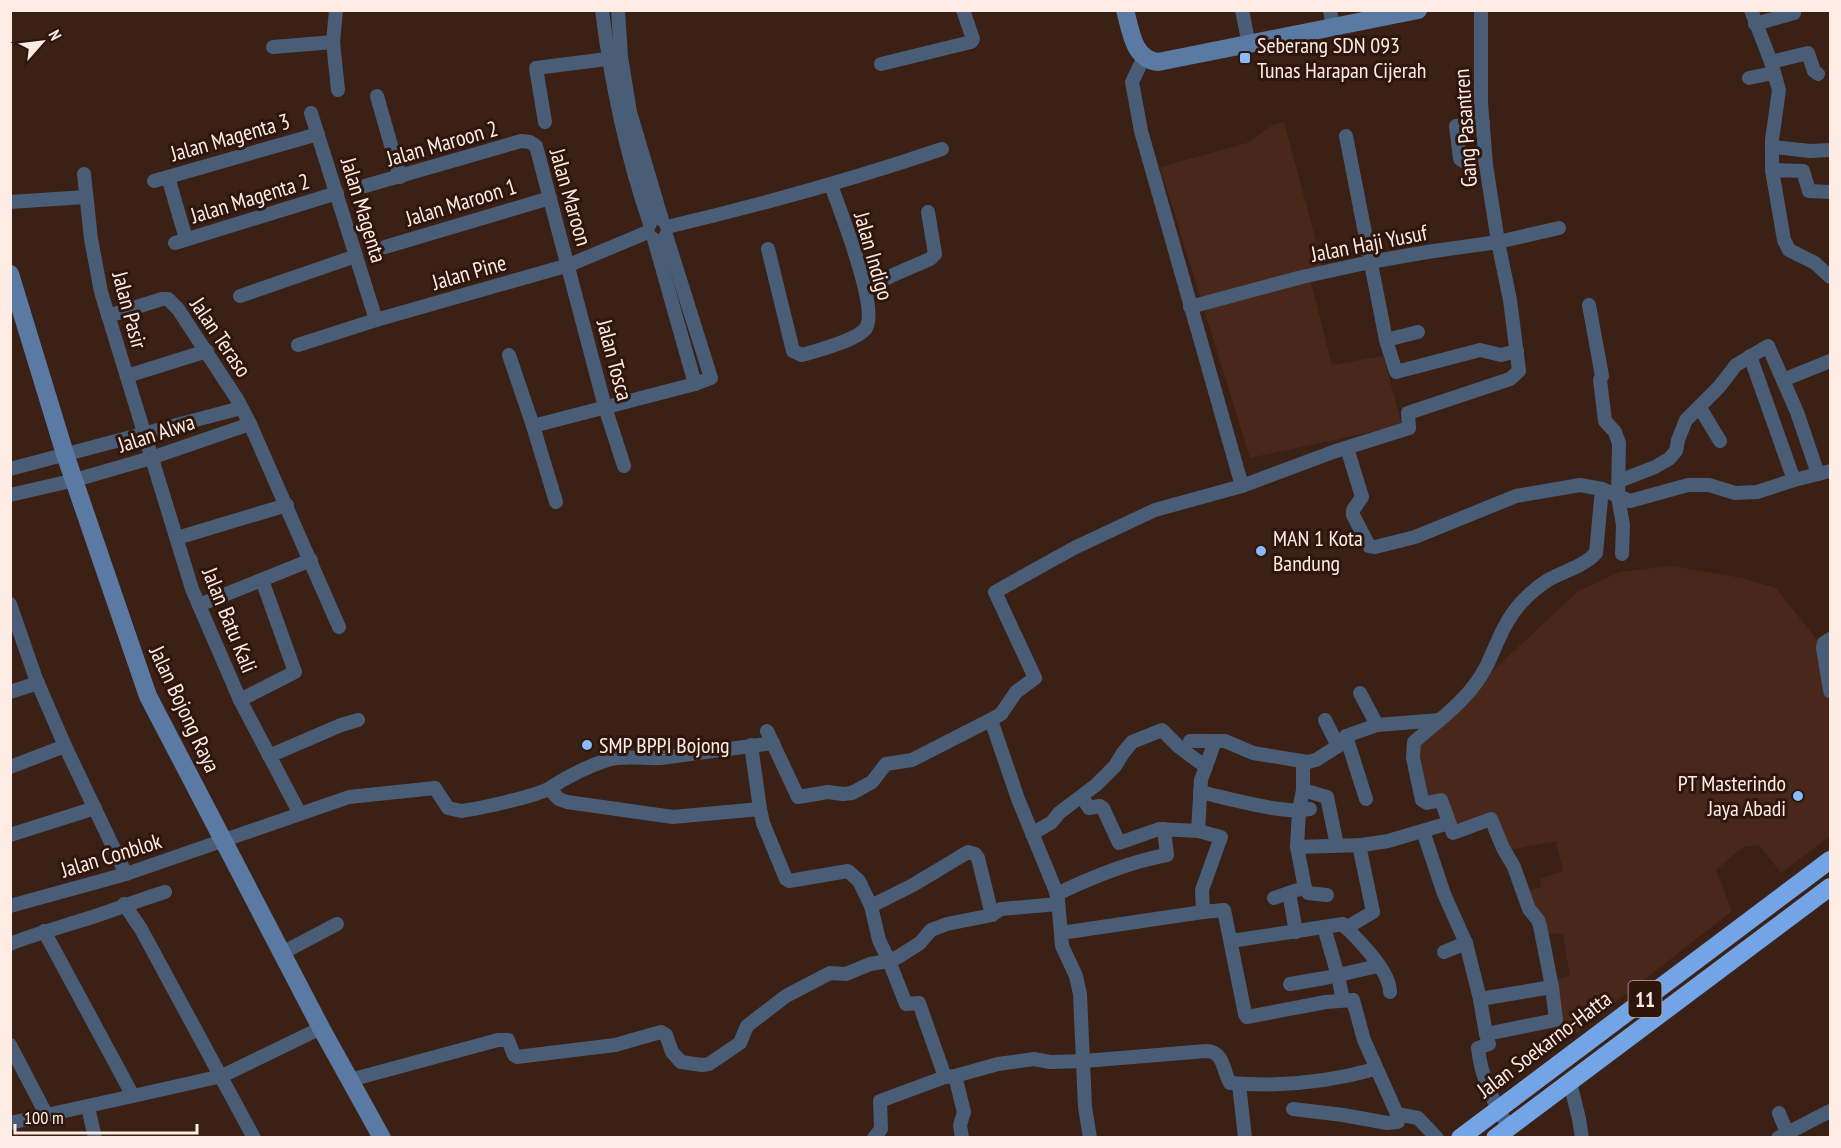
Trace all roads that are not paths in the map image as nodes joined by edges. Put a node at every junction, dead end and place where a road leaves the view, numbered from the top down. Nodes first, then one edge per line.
1 (336, 10) edge
2 (602, 10) edge
3 (618, 10) edge
4 (963, 10) edge
5 (1125, 10) edge
6 (1242, 10) edge
7 (1418, 10) edge
8 (1481, 10) edge
9 (1794, 13) dead end
10 (1753, 17) edge
11 (1332, 19) edge
12 (333, 42) junction
13 (1249, 45) junction
14 (273, 47) dead end
15 (1144, 57) junction
16 (614, 58) junction
17 (881, 64) dead end
18 (1772, 68) junction
19 (1818, 74) dead end
20 (1749, 78) dead end
21 (338, 90) dead end
22 (377, 96) dead end
23 (311, 113) dead end
24 (545, 123) dead end
25 (1483, 123) junction
26 (318, 134) junction
27 (1346, 136) dead end
28 (530, 142) joint
29 (1773, 147) junction
30 (942, 149) dead end
31 (1830, 150) edge
32 (1485, 158) junction
33 (1772, 170) junction
34 (84, 174) dead end
35 (168, 177) junction
36 (400, 177) junction
37 (154, 181) dead end
38 (831, 185) junction
39 (365, 186) dead end
40 (1830, 192) edge
41 (337, 194) junction
42 (85, 197) junction
43 (549, 198) junction
44 (10, 202) edge
45 (927, 212) dead end
46 (1559, 228) dead end
47 (658, 230) junction
48 (1498, 242) junction
49 (385, 247) dead end
50 (768, 249) dead end
51 (356, 256) junction
52 (1370, 262) junction
53 (569, 265) junction
54 (10, 274) edge
55 (1830, 277) edge
56 (866, 290) junction
57 (240, 296) dead end
58 (1589, 305) dead end
59 (1190, 308) junction
60 (108, 316) junction
61 (376, 320) junction
62 (1418, 332) dead end
63 (697, 334) junction
64 (683, 338) junction
65 (1386, 340) junction
66 (298, 345) dead end
67 (207, 351) junction
68 (1516, 351) junction
69 (509, 355) dead end
70 (1750, 356) junction
71 (1830, 361) edge
72 (127, 376) junction
73 (1783, 380) junction
74 (695, 384) junction
75 (605, 407) junction
76 (242, 408) junction
77 (1700, 408) junction
78 (250, 424) junction
79 (533, 426) junction
80 (144, 433) junction
81 (1720, 441) dead end
82 (1347, 448) junction
83 (65, 453) junction
84 (151, 458) junction
85 (624, 466) dead end
86 (10, 469) edge
87 (1824, 472) edge
88 (75, 480) junction
89 (1794, 480) junction
90 (1619, 481) junction
91 (1242, 486) junction
92 (1602, 489) junction
93 (10, 495) edge
94 (1618, 497) junction
95 (556, 502) dead end
96 (287, 505) junction
97 (177, 538) junction
98 (1622, 554) dead end
99 (311, 560) junction
100 (262, 580) junction
101 (10, 604) edge
102 (199, 604) junction
103 (339, 627) dead end
104 (1830, 639) edge
105 (38, 683) junction
106 (1830, 691) edge
107 (10, 692) edge
108 (1360, 693) dead end
109 (240, 700) junction
110 (358, 720) dead end
111 (991, 720) junction
112 (1325, 720) dead end
113 (1440, 720) junction
114 (1377, 725) junction
115 (1190, 741) dead end
116 (1215, 741) junction
117 (1342, 741) junction
118 (751, 745) junction
119 (65, 746) junction
120 (269, 756) junction
121 (1303, 762) junction
122 (10, 767) edge
123 (1206, 767) junction
124 (549, 789) junction
125 (1303, 790) junction
126 (1200, 792) junction
127 (1082, 797) junction
128 (1366, 799) dead end
129 (95, 808) junction
130 (760, 809) junction
131 (1305, 809) junction
132 (300, 814) junction
133 (1449, 823) junction
134 (1164, 829) junction
135 (1198, 831) junction
136 (1423, 831) junction
137 (1032, 834) junction
138 (10, 835) edge
139 (222, 840) junction
140 (1337, 845) junction
141 (1359, 845) junction
142 (1297, 847) junction
143 (1830, 860) edge
144 (126, 874) junction
145 (1830, 887) edge
146 (1305, 888) junction
147 (165, 892) dead end
148 (1289, 893) junction
149 (1327, 895) dead end
150 (1274, 898) dead end
151 (1057, 899) junction
152 (12, 902) edge
153 (124, 904) junction
154 (871, 906) junction
155 (1203, 912) junction
156 (992, 915) junction
157 (337, 924) dead end
158 (1324, 927) junction
159 (1346, 928) junction
160 (44, 931) junction
161 (1296, 932) junction
162 (1061, 933) junction
163 (1231, 941) junction
164 (10, 944) edge
165 (1466, 944) junction
166 (1444, 952) dead end
167 (282, 953) junction
168 (889, 961) junction
169 (1378, 966) junction
170 (1338, 976) junction
171 (1290, 984) dead end
172 (1552, 987) junction
173 (1390, 992) dead end
174 (1480, 999) junction
175 (1343, 1000) junction
176 (321, 1028) junction
177 (1486, 1034) junction
178 (10, 1045) edge
179 (1084, 1061) junction
180 (1375, 1069) junction
181 (222, 1076) junction
182 (950, 1076) junction
183 (350, 1080) junction
184 (1570, 1082) junction
185 (1239, 1084) junction
186 (133, 1096) junction
187 (88, 1107) junction
188 (1293, 1109) dead end
189 (1497, 1109) junction
190 (1830, 1111) edge
191 (1779, 1113) dead end
192 (46, 1114) junction
193 (1397, 1114) junction
194 (10, 1123) edge
195 (1502, 1132) edge
196 (1783, 1135) edge
197 (95, 1137) edge
198 (254, 1137) edge
199 (382, 1137) edge
200 (874, 1137) edge
201 (962, 1137) edge
202 (1090, 1137) edge
203 (1245, 1137) edge
204 (1437, 1137) edge
205 (1460, 1137) edge
206 (1582, 1137) edge

1 - 12 street
2 - 16 street
3 - 16 street
4 - 17 street
5 - 15 street
6 - 13 street
7 - 11 street
8 - 25 street, Gang Pasantren
9 - 10 street
10 - 18 street
11 - 13 street
12 - 14 street
12 - 21 street
13 - 15 street
15 - 59 street
16 - 24 street
16 - 47 street
18 - 19 street
18 - 20 street
18 - 29 street
22 - 36 street
23 - 26 street, Jalan Magenta
25 - 32 street, Gang Pasantren
25 - 32 street
26 - 35 street, Jalan Magenta 3
26 - 41 street, Jalan Magenta
27 - 52 street
28 - 36 street, Jalan Maroon 2
28 - 43 street, Jalan Maroon
29 - 31 street
29 - 33 street
30 - 38 street, Jalan Pine
32 - 48 street, Gang Pasantren
33 - 40 street
33 - 55 street
34 - 42 street, Jalan Pasir
35 - 37 street, Jalan Magenta 3
35 - 41 street, Jalan Magenta 2
36 - 39 street, Jalan Maroon 2
38 - 47 street, Jalan Pine
38 - 56 street, Jalan Indigo
41 - 51 street, Jalan Magenta
42 - 44 street
42 - 60 street, Jalan Pasir
43 - 49 street, Jalan Maroon 1
43 - 53 street, Jalan Maroon
45 - 56 street
46 - 48 street, Jalan Haji Yusuf
47 - 53 street, Jalan Pine
47 - 63 street
47 - 64 street
48 - 52 street, Jalan Haji Yusuf
48 - 68 street, Gang Pasantren
50 - 56 street, Jalan Indigo
51 - 57 street
51 - 61 street, Jalan Magenta
52 - 59 street, Jalan Haji Yusuf
52 - 65 street
53 - 61 street, Jalan Pine
53 - 75 street, Jalan Tosca
54 - 83 street, Jalan Bojong Raya
58 - 90 street
59 - 91 street
60 - 67 street, Jalan Teraso
60 - 72 street, Jalan Pasir
61 - 66 street, Jalan Pine
62 - 65 street
63 - 64 street
63 - 74 street
64 - 74 street
65 - 68 street
67 - 72 street
67 - 76 street, Jalan Teraso
68 - 82 street, Gang Pasantren
69 - 79 street
70 - 73 street
70 - 77 street
70 - 89 street
71 - 73 street
72 - 80 street, Jalan Pasir
73 - 87 street
74 - 75 street
75 - 79 street
75 - 85 street, Jalan Tosca
76 - 78 street, Jalan Teraso
76 - 80 street, Jalan Alwa
77 - 81 street
77 - 90 street
78 - 84 street, Jalan Alwa
78 - 96 street, Jalan Teraso
79 - 95 street
80 - 83 street, Jalan Alwa
80 - 84 street, Jalan Batu Kali
82 - 91 street
82 - 92 street
83 - 86 street, Jalan Alwa
83 - 88 street, Jalan Bojong Raya
84 - 88 street, Jalan Alwa
84 - 97 street, Jalan Batu Kali
87 - 89 street
88 - 93 street, Jalan Alwa
88 - 139 street, Jalan Bojong Raya
89 - 94 street
90 - 94 street
91 - 111 street
92 - 94 street
92 - 113 street
94 - 98 street
96 - 97 street
96 - 99 street, Jalan Teraso
97 - 102 street, Jalan Batu Kali
99 - 100 street
99 - 103 street, Jalan Teraso
100 - 102 street
100 - 109 street
101 - 105 street
102 - 109 street, Jalan Batu Kali
104 - 106 street
105 - 107 street
105 - 119 street
108 - 114 street
109 - 120 street, Jalan Batu Kali
110 - 120 street
111 - 118 street
111 - 137 street
112 - 117 street
113 - 114 street
113 - 133 street
114 - 117 street
115 - 116 street
116 - 121 street
116 - 123 street
117 - 121 street
117 - 128 street
118 - 124 street
118 - 130 street
119 - 122 street
119 - 129 street
120 - 132 street, Jalan Batu Kali
121 - 125 street
123 - 126 street
123 - 127 street
124 - 130 street
124 - 132 street, Jalan Conblok
125 - 131 street
125 - 140 street
126 - 131 street
126 - 135 street
127 - 134 street
127 - 137 street
129 - 138 street
129 - 144 street
130 - 154 street
131 - 142 street
132 - 139 street, Jalan Conblok
133 - 136 street
133 - 172 street
134 - 135 street
134 - 151 street
135 - 155 street
136 - 141 street
136 - 165 street
137 - 151 street
139 - 144 street, Jalan Conblok
139 - 167 street, Jalan Bojong Raya
140 - 141 street
140 - 142 street
141 - 159 street
142 - 146 street
143 - 189 highway, Jalan Soekarno-Hatta / 11
144 - 152 street, Jalan Conblok
145 - 184 highway, Jalan Soekarno-Hatta / 11
146 - 148 street
146 - 149 street
147 - 153 street
148 - 150 street
148 - 161 street
151 - 156 street
151 - 162 street
153 - 160 street
153 - 181 street
154 - 156 street
154 - 168 street
155 - 162 street
155 - 163 street
156 - 168 street
157 - 167 street
158 - 159 street
158 - 161 street
158 - 170 street
159 - 169 street
160 - 164 street
160 - 186 street
161 - 163 street
162 - 179 street
163 - 175 street
165 - 166 street
165 - 174 street
167 - 176 street, Jalan Bojong Raya
168 - 182 street
168 - 183 street
169 - 170 street
169 - 173 street
170 - 171 street
170 - 175 street
172 - 174 street
172 - 177 street
174 - 177 street
175 - 180 street
176 - 181 street
176 - 183 street, Jalan Bojong Raya
177 - 189 street
178 - 192 street
179 - 182 street
179 - 185 street
179 - 202 street
180 - 185 street
180 - 193 street
181 - 186 street
181 - 198 street
182 - 200 street
182 - 201 street
183 - 199 street, Jalan Bojong Raya
184 - 195 highway, Jalan Soekarno-Hatta / 11
184 - 206 street
185 - 203 street
186 - 187 street
187 - 192 street
187 - 197 street
188 - 193 street
189 - 195 street
189 - 205 highway, Jalan Soekarno-Hatta / 11
190 - 196 street
191 - 196 street
192 - 194 street
193 - 204 street

